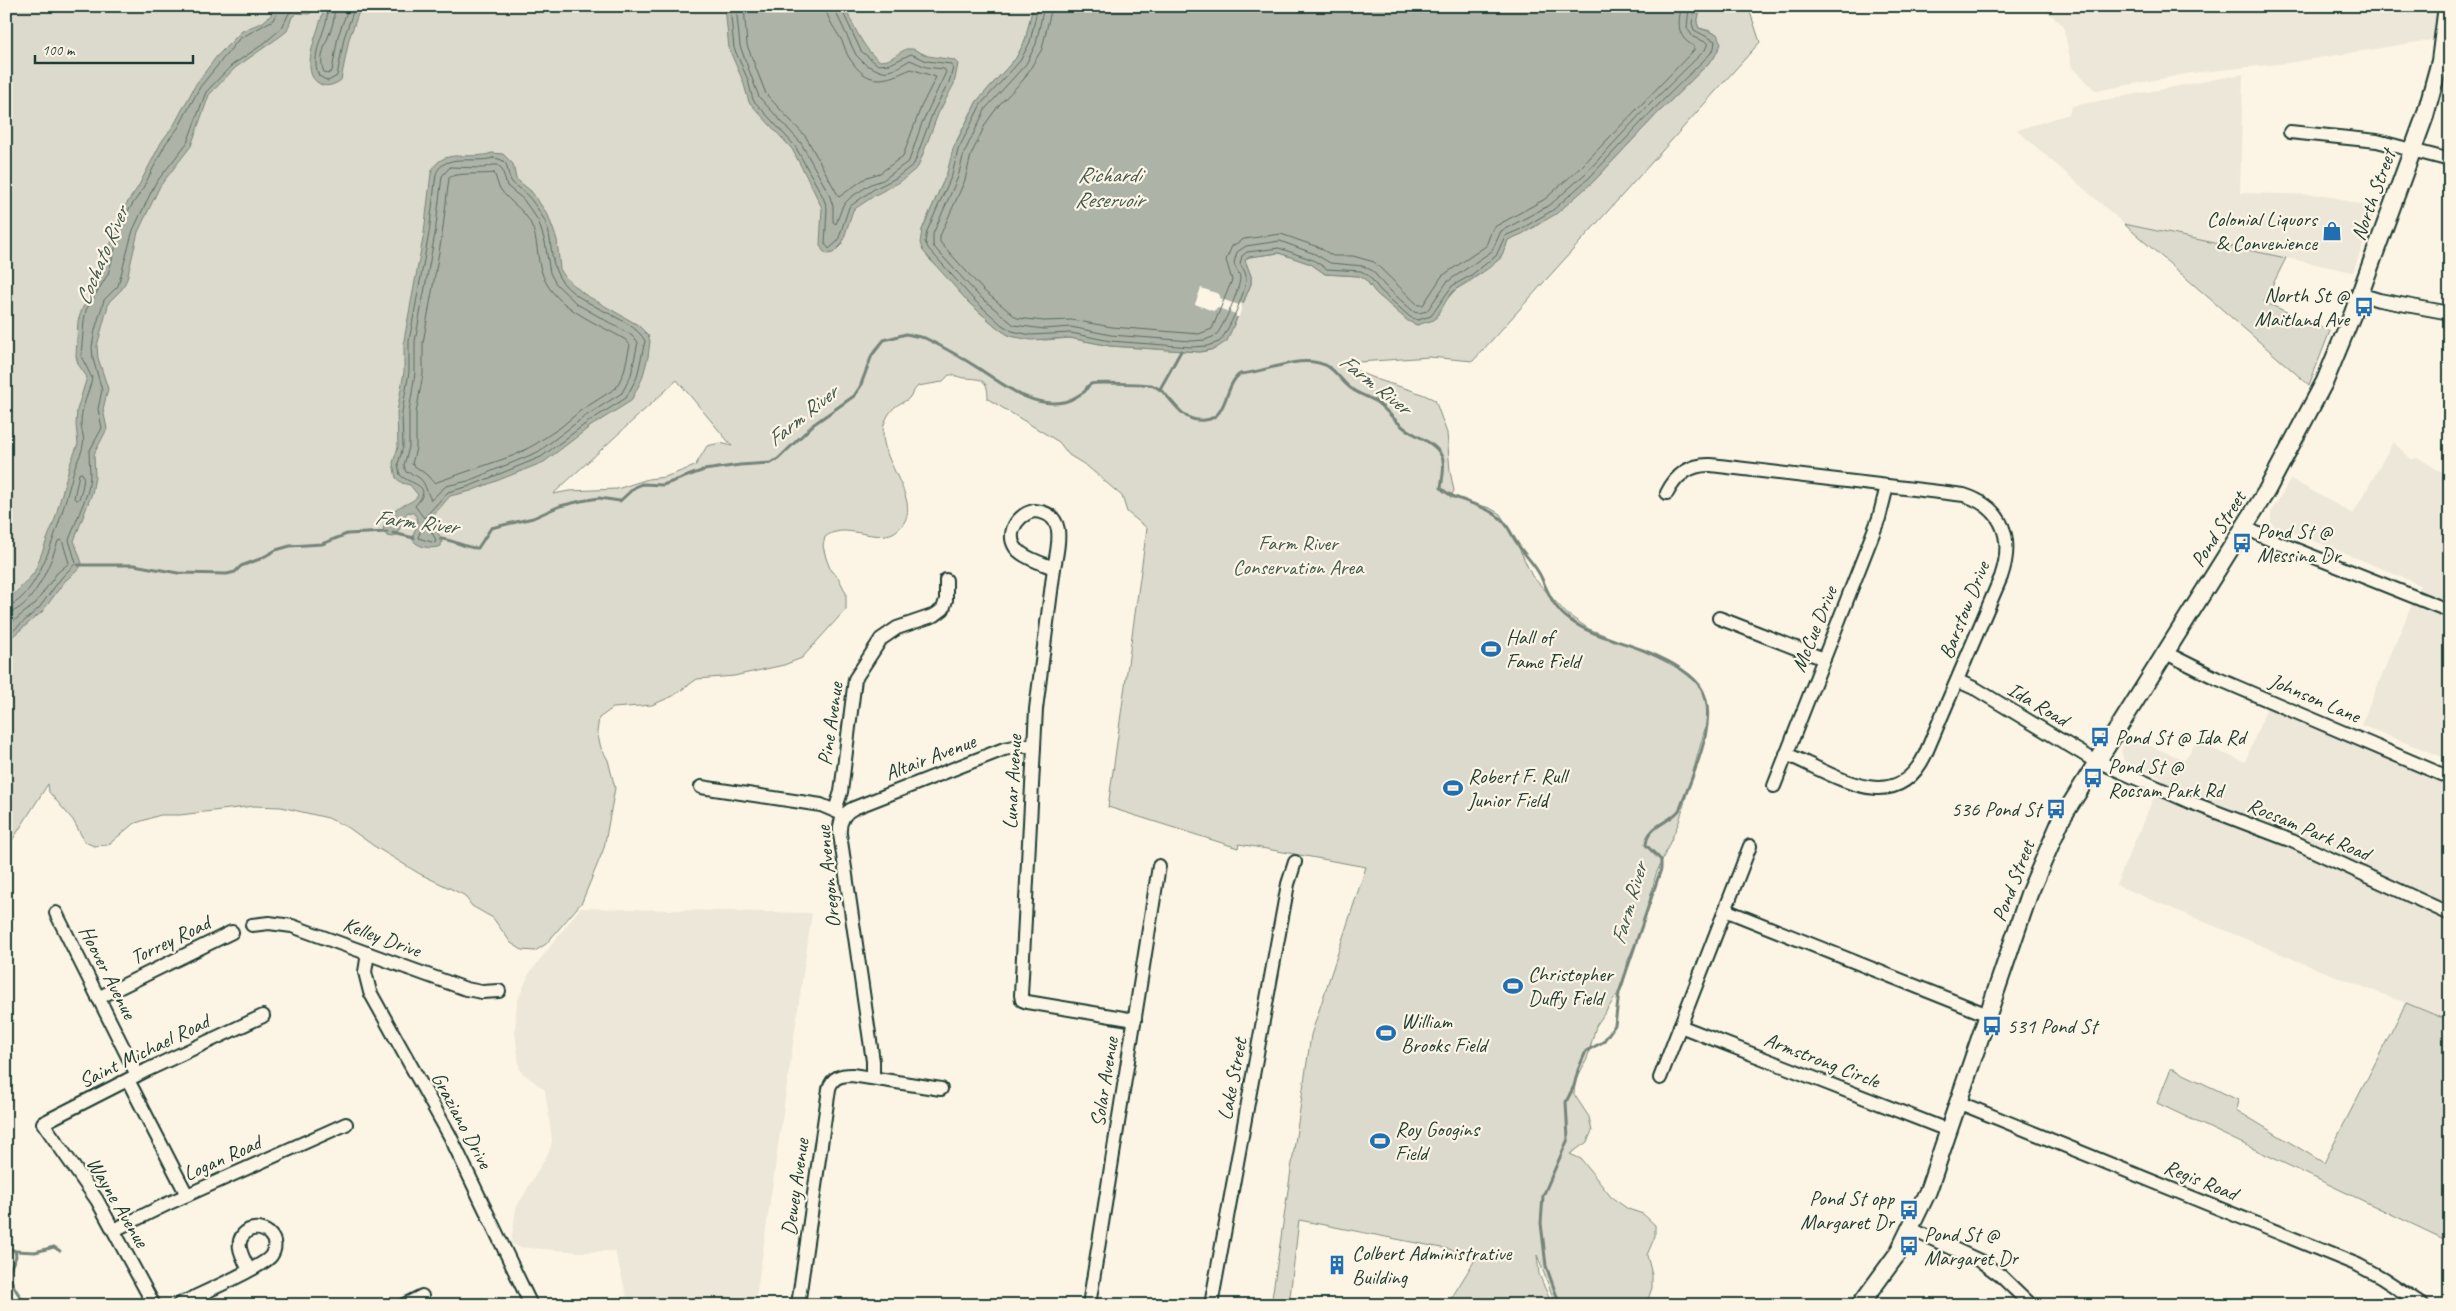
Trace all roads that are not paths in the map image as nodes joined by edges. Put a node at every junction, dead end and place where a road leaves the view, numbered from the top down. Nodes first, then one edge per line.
1 (2447, 6) edge
2 (2447, 38) edge
3 (2290, 132) dead end
4 (2412, 151) junction
5 (2450, 160) edge
6 (2359, 294) junction
7 (2450, 313) edge
8 (2319, 393) joint
9 (1887, 486) junction
10 (1668, 494) dead end
11 (2245, 527) junction
12 (1054, 568) junction
13 (946, 580) dead end
14 (2450, 611) edge
15 (1719, 618) dead end
16 (2166, 653) junction
17 (1824, 659) junction
18 (1958, 681) junction
19 (1034, 746) junction
20 (1786, 754) junction
21 (2096, 761) junction
22 (2450, 778) edge
23 (1774, 786) dead end
24 (701, 787) dead end
25 (839, 813) junction
26 (1750, 846) dead end
27 (1296, 862) dead end
28 (1159, 866) dead end
29 (1725, 910) junction
30 (56, 913) dead end
31 (2450, 914) edge
32 (252, 925) dead end
33 (232, 932) dead end
34 (368, 953) junction
35 (499, 991) dead end
36 (98, 998) junction
37 (1988, 1015) junction
38 (263, 1016) dead end
39 (1135, 1020) junction
40 (1680, 1026) junction
41 (132, 1077) junction
42 (873, 1078) junction
43 (1660, 1078) dead end
44 (940, 1090) dead end
45 (1960, 1103) junction
46 (43, 1123) joint
47 (346, 1124) dead end
48 (1950, 1131) junction
49 (186, 1195) junction
50 (1911, 1229) junction
51 (114, 1230) junction
52 (249, 1270) dead end
53 (422, 1296) dead end
54 (154, 1305) edge
55 (178, 1305) edge
56 (404, 1305) edge
57 (532, 1305) edge
58 (798, 1305) edge
59 (1089, 1305) edge
60 (1210, 1305) edge
61 (1860, 1305) edge
62 (2031, 1305) edge
63 (2423, 1305) edge

1 - 2 main road, North Street
2 - 4 main road, North Street
3 - 4 street
4 - 5 street
4 - 6 main road, North Street
6 - 7 street
6 - 8 main road, North Street
8 - 11 main road, Pond Street
9 - 10 street, Barstow Drive
9 - 17 street, McCue Drive
9 - 18 street, Barstow Drive
11 - 14 street
11 - 16 main road, Pond Street
12 - 12 street, Lunar Avenue
12 - 19 street, Lunar Avenue
13 - 25 street, Pine Avenue
15 - 17 street
16 - 21 main road, Pond Street
16 - 22 street, Johnson Lane
17 - 20 street, McCue Drive
18 - 20 street, Barstow Drive
18 - 21 street, Ida Road
19 - 25 street, Altair Avenue
19 - 39 street, Lunar Avenue
20 - 23 street, McCue Drive
21 - 31 street, Rocsam Park Road
21 - 37 main road, Pond Street
24 - 25 street, Oregon Avenue
25 - 42 street, Oregon Avenue
26 - 29 street
27 - 60 street, Lake Street
28 - 39 street, Solar Avenue
29 - 37 street
29 - 40 street
30 - 36 street, Hoover Avenue
32 - 34 street, Kelley Drive
33 - 36 street, Torrey Road
34 - 35 street, Kelley Drive
34 - 57 street, Graziano Drive
36 - 41 street, Hoover Avenue
37 - 45 main road, Pond Street
38 - 41 street, Saint Michael Road
39 - 59 street, Solar Avenue
40 - 43 street
40 - 48 street, Armstrong Circle
41 - 46 street, Saint Michael Road
41 - 49 street, Hoover Avenue
42 - 44 street
42 - 58 street, Dewey Avenue
45 - 48 main road, Pond Street
45 - 63 street, Regis Road
46 - 51 street, Wayne Avenue
47 - 49 street, Logan Road
48 - 50 main road, Pond Street
49 - 51 street, Logan Road
50 - 61 main road, Pond Street
50 - 62 street
51 - 54 street, Wayne Avenue
52 - 55 street
53 - 56 street

